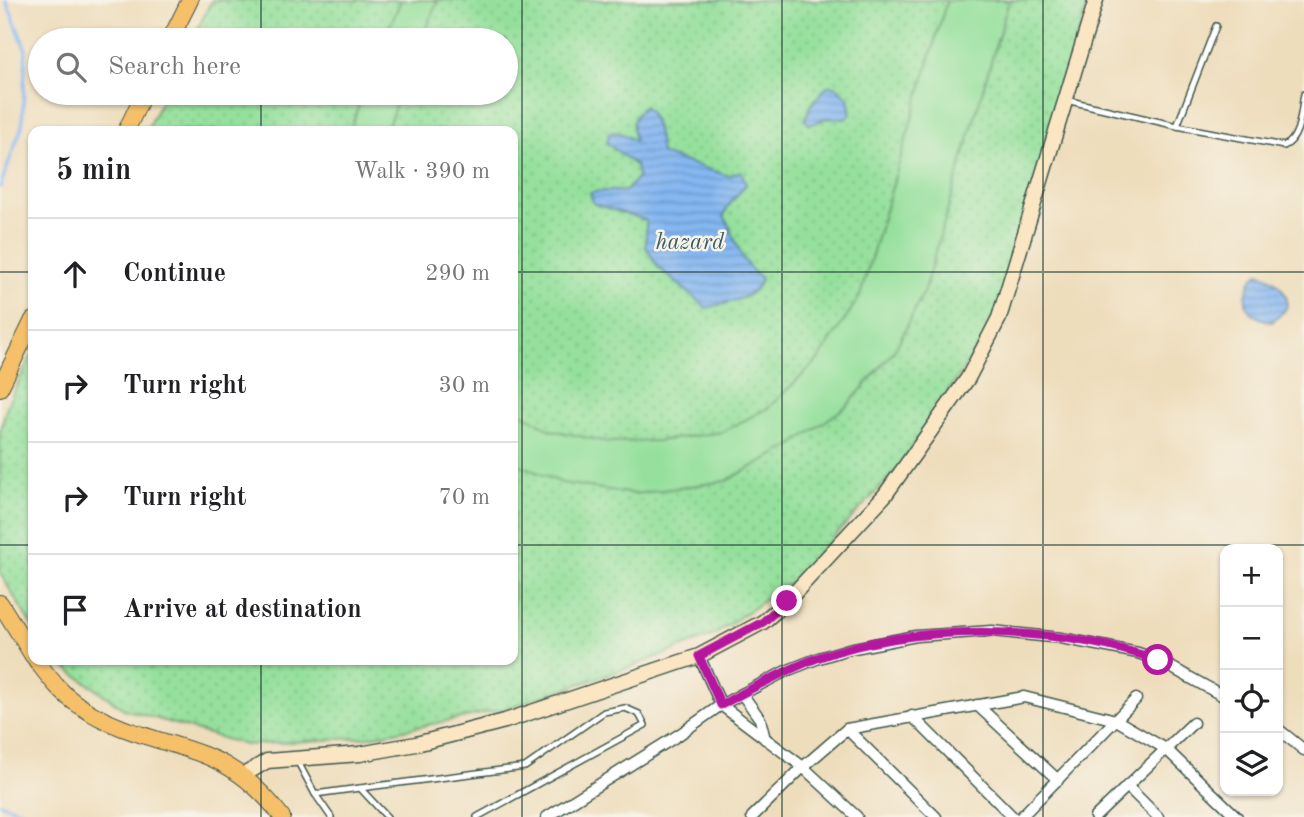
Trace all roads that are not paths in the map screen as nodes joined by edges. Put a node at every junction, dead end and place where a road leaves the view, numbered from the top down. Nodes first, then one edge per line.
1 (190, 0) edge
2 (1096, 0) edge
3 (1216, 26) dead end
4 (176, 28) edge
5 (1304, 94) edge
6 (1066, 100) junction
7 (139, 105) edge
8 (128, 126) edge
9 (1177, 126) junction
10 (28, 330) edge
11 (0, 388) edge
12 (0, 603) edge
13 (28, 647) edge
14 (699, 656) junction
15 (40, 665) edge
16 (742, 694) junction
17 (1220, 694) edge
18 (1136, 698) dead end
19 (721, 705) junction
20 (977, 705) junction
21 (912, 716) junction
22 (1116, 720) junction
23 (1193, 723) dead end
24 (847, 729) junction
25 (1283, 733) edge
26 (765, 739) junction
27 (1166, 748) junction
28 (1304, 750) edge
29 (297, 759) junction
30 (803, 766) junction
31 (242, 776) junction
32 (1058, 780) junction
33 (1127, 786) junction
34 (360, 788) junction
35 (315, 794) junction
36 (757, 815) edge
37 (282, 817) edge
38 (331, 817) edge
39 (387, 817) edge
40 (477, 817) edge
41 (547, 817) edge
42 (857, 817) edge
43 (936, 817) edge
44 (1013, 817) edge
45 (1021, 817) edge
46 (1094, 817) edge
47 (1158, 817) edge
48 (1237, 817) edge

1 - 4 main road
2 - 6 street
3 - 9 lane
5 - 9 lane
6 - 9 lane
6 - 14 street
7 - 8 main road
10 - 11 main road
12 - 13 main road
14 - 19 street
14 - 29 street
15 - 31 main road
16 - 17 street
16 - 19 street
16 - 26 street
18 - 22 street
19 - 26 street
19 - 41 street
20 - 21 street
20 - 22 street
20 - 32 street
21 - 24 street
21 - 44 street
22 - 27 street
22 - 32 street
23 - 27 street
24 - 30 street
24 - 43 street
25 - 28 street
26 - 30 street
27 - 33 street
27 - 48 street
29 - 31 street
29 - 35 lane
30 - 36 street
30 - 42 street
31 - 37 main road
32 - 45 street
33 - 46 street
33 - 47 street
34 - 35 lane
34 - 39 lane
34 - 40 lane
35 - 38 lane

